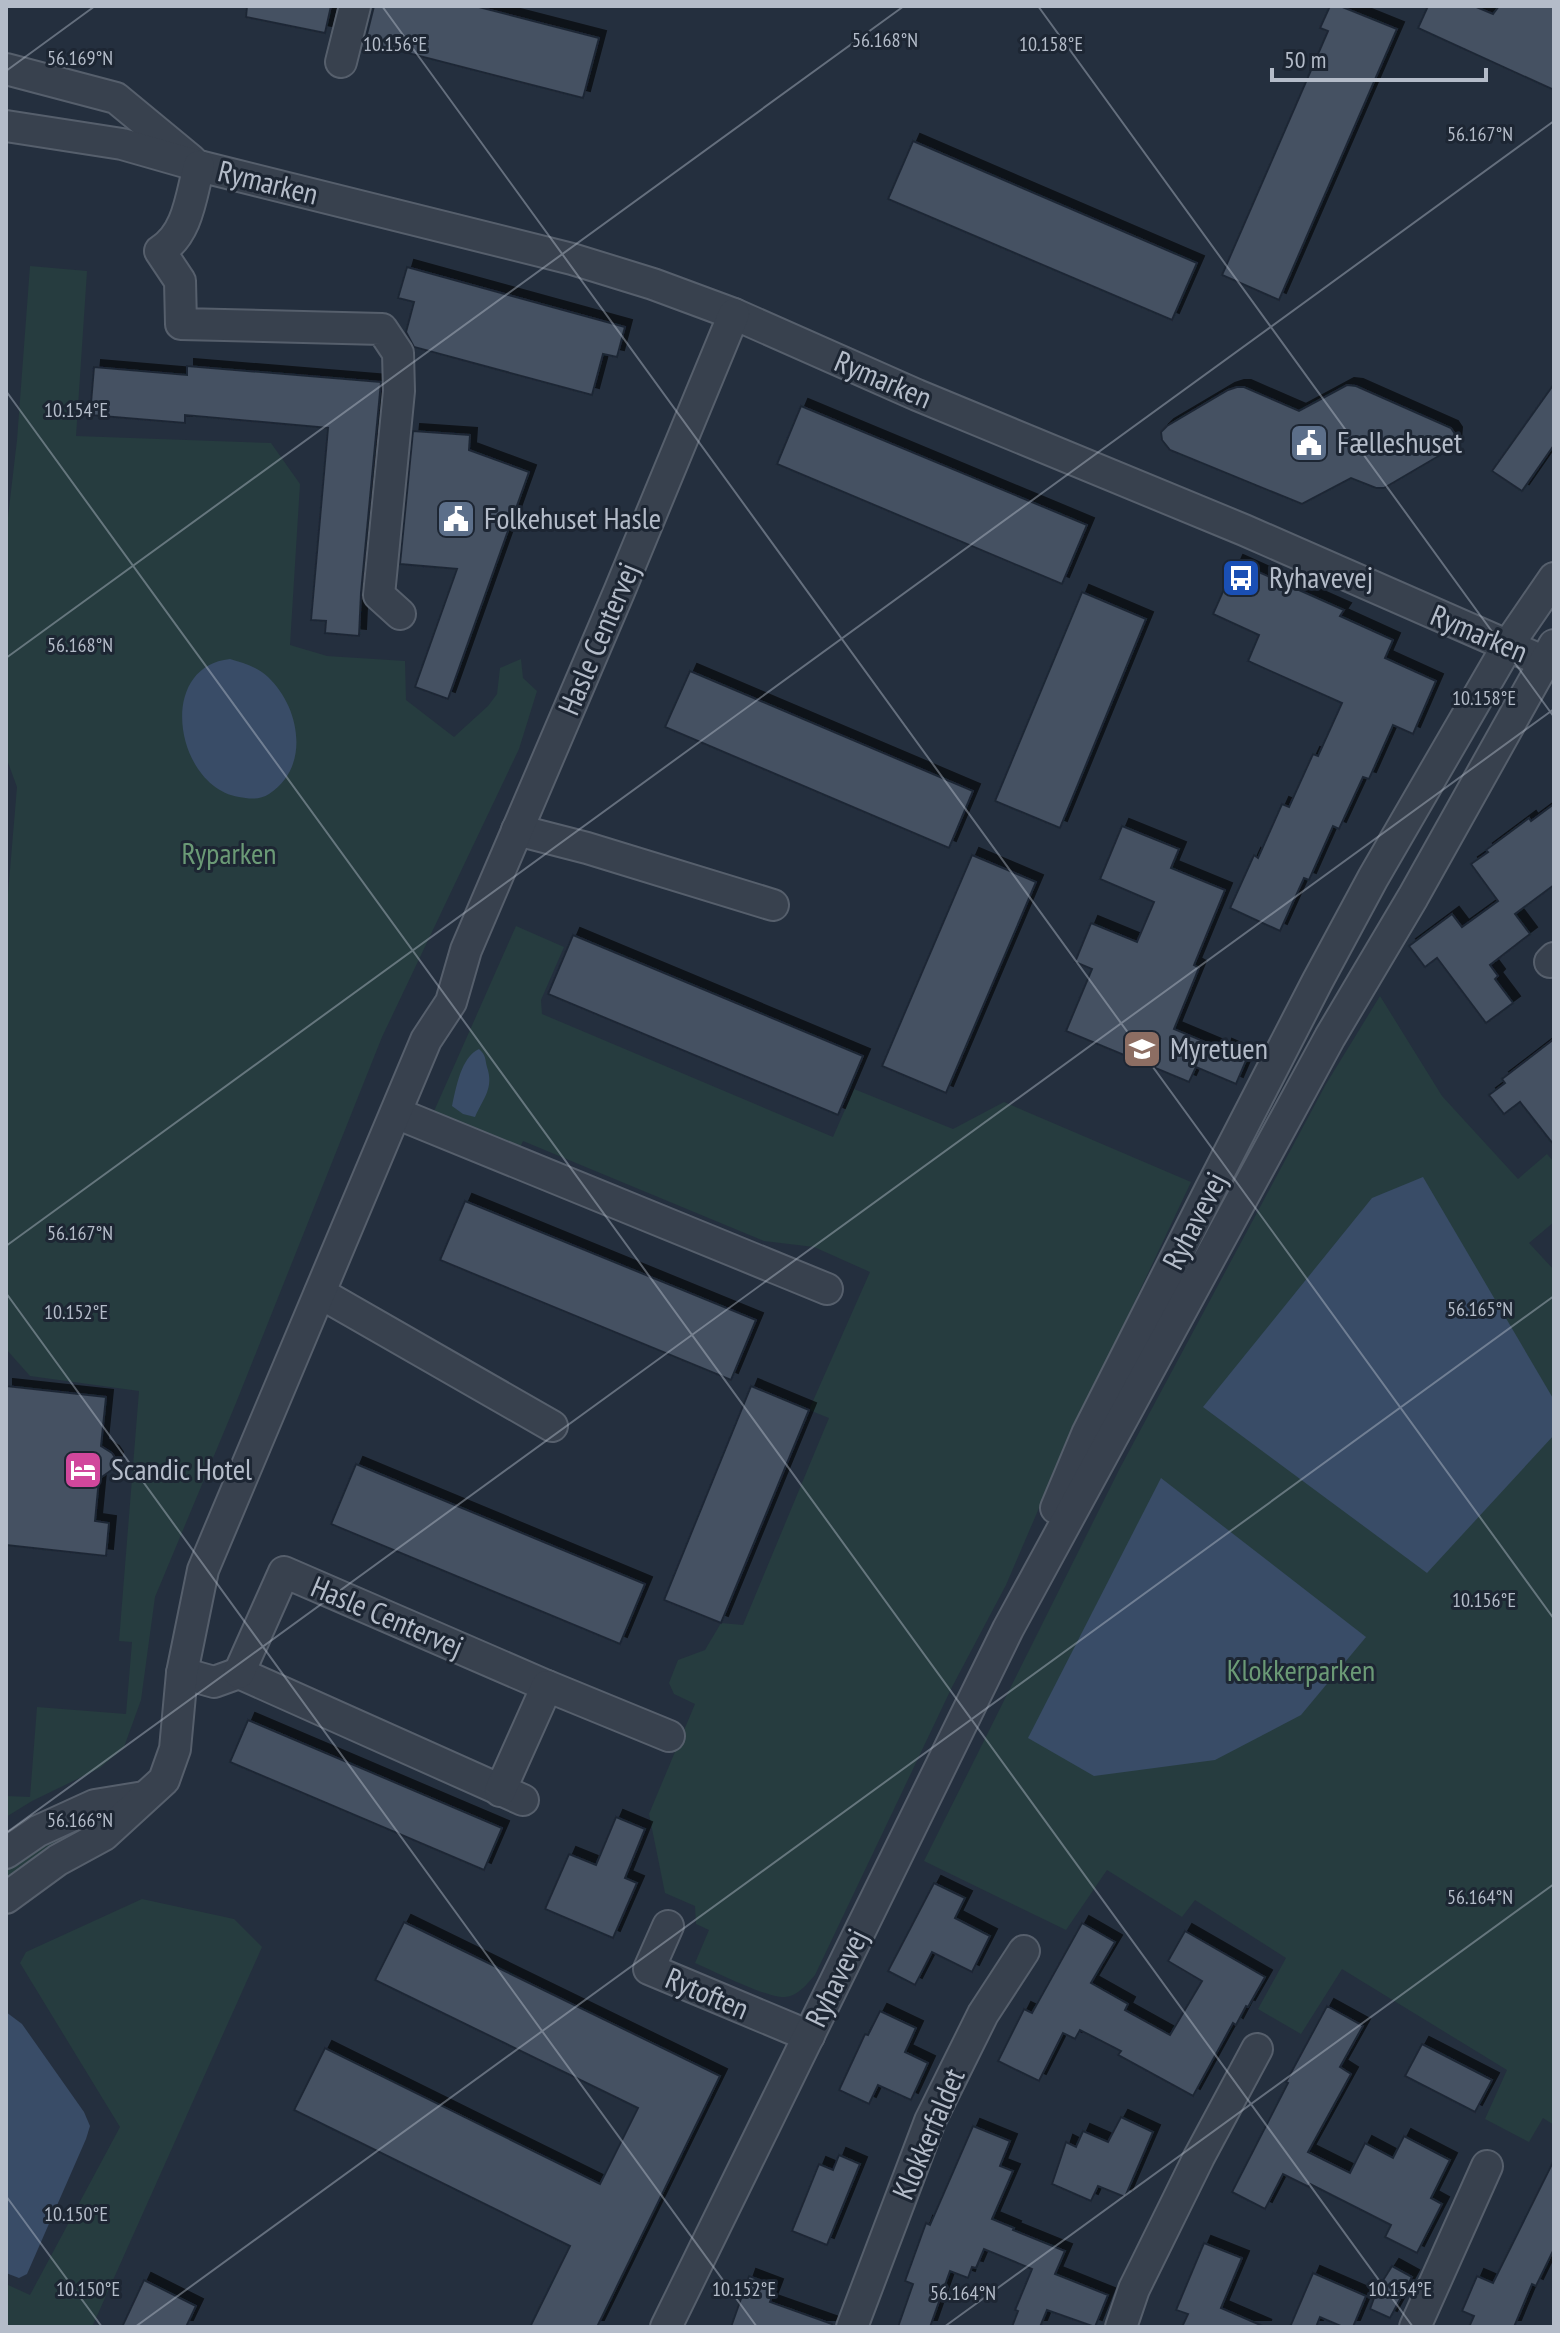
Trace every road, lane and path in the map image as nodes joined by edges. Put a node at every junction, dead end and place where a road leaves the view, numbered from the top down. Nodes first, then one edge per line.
1 (355, 6) edge
2 (341, 62) dead end
3 (6, 69) edge
4 (6, 126) edge
5 (199, 166) junction
6 (734, 314) junction
7 (1554, 578) edge
8 (400, 614) dead end
9 (1508, 645) junction
10 (1549, 654) edge
11 (517, 830) junction
12 (773, 905) dead end
13 (396, 1113) junction
14 (827, 1289) dead end
15 (320, 1293) junction
16 (552, 1426) dead end
17 (1008, 1629) junction
18 (182, 1673) junction
19 (239, 1673) junction
20 (547, 1686) junction
21 (669, 1736) dead end
22 (144, 1797) junction
23 (6, 1853) edge
24 (6, 1898) edge
25 (668, 1926) dead end
26 (1024, 1951) dead end
27 (809, 2036) junction
28 (1257, 2049) dead end
29 (1487, 2166) dead end
30 (666, 2327) edge
31 (852, 2327) edge
32 (1121, 2327) edge
33 (1415, 2327) edge

1 - 2 street
3 - 5 street, Rymarken
4 - 5 street, Rymarken
5 - 6 street, Rymarken
5 - 8 street, Rymarken
6 - 9 street, Rymarken
6 - 11 street, Hasle Centervej
7 - 9 street, Ryhavevej
9 - 10 street, Rymarken
9 - 17 street, Ryhavevej
10 - 17 street, Ryhavevej
11 - 12 street
11 - 13 street, Hasle Centervej
13 - 14 street
13 - 15 street, Hasle Centervej
15 - 16 street
15 - 18 street, Hasle Centervej
17 - 27 street, Ryhavevej
18 - 19 street
18 - 22 street, Hasle Centervej
19 - 20 street, Hasle Centervej
19 - 20 street
20 - 21 street, Hasle Centervej
22 - 23 street
22 - 24 street
25 - 27 street, Rytoften
26 - 31 street, Klokkerfaldet
27 - 30 street, Ryhavevej
28 - 32 street
29 - 33 street

